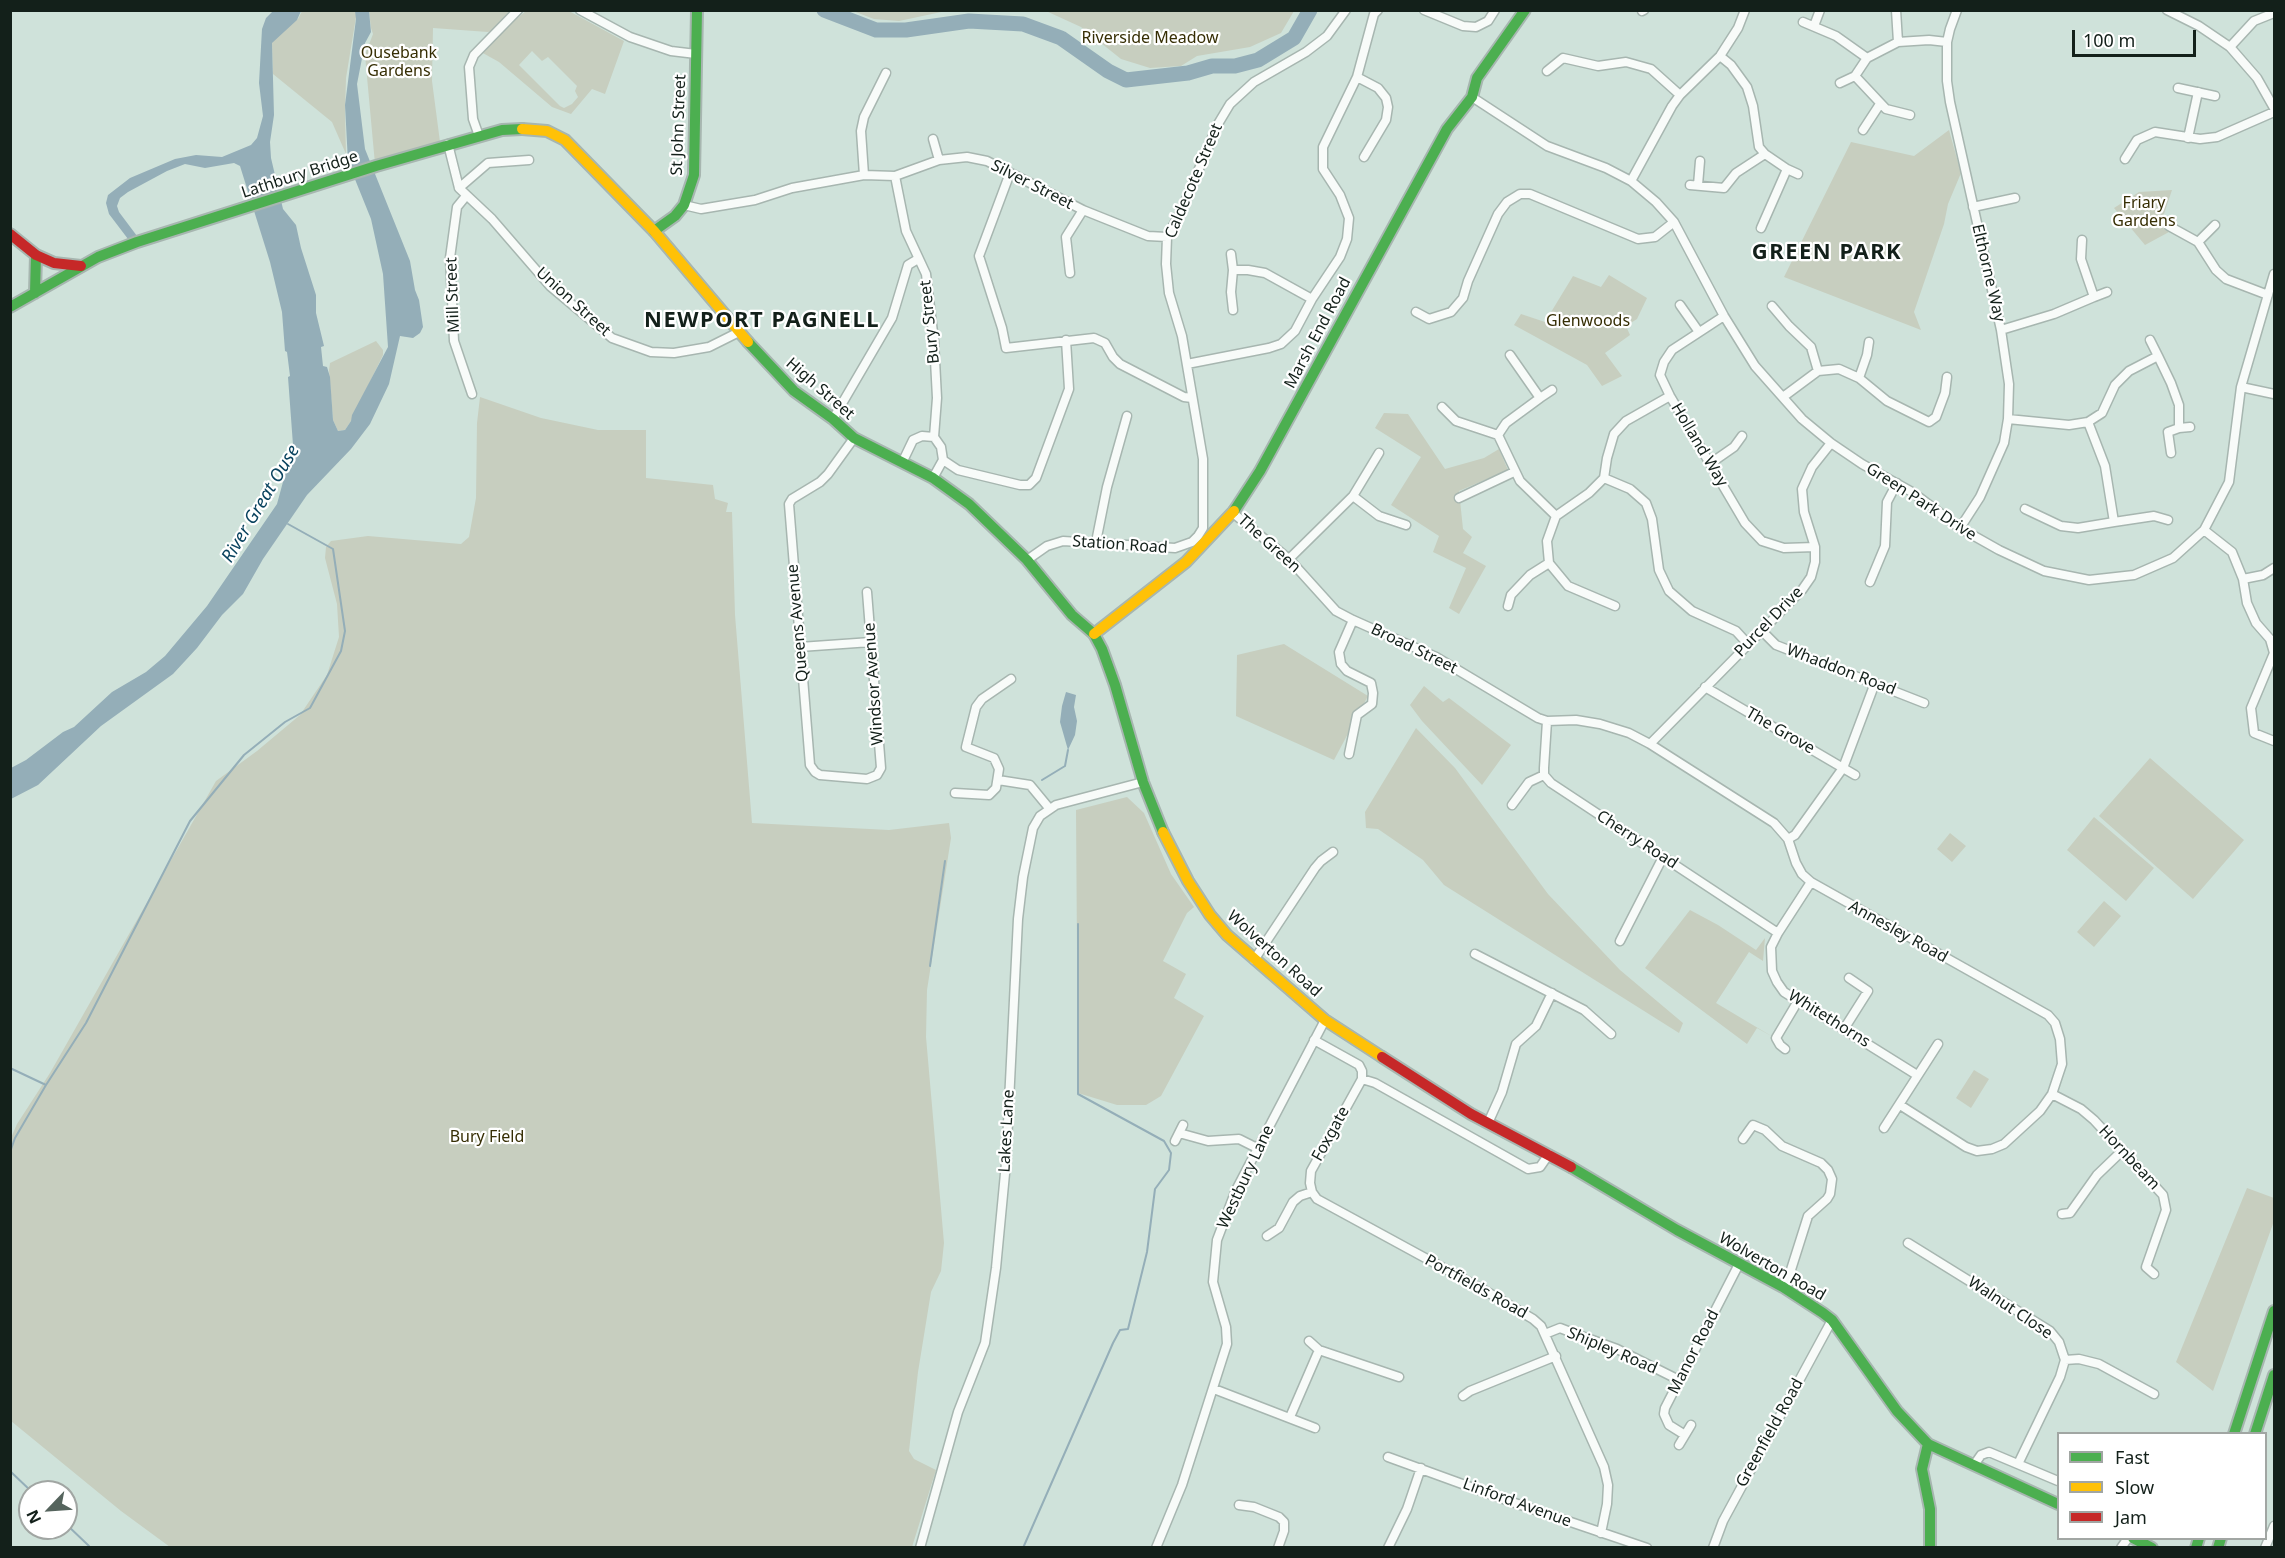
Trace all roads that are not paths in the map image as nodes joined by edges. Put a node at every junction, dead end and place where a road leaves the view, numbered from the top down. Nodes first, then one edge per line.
1 (518, 10) edge
2 (580, 10) edge
3 (697, 10) edge
4 (1346, 10) edge
5 (1378, 10) edge
6 (1424, 10) edge
7 (1495, 10) edge
8 (1525, 10) edge
9 (1746, 10) edge
10 (1820, 10) edge
11 (1896, 10) edge
12 (1957, 10) edge
13 (2167, 10) edge
14 (2274, 12) edge
15 (1803, 22) dead end
16 (1814, 26) junction
17 (1898, 42) junction
18 (1947, 42) junction
19 (2230, 47) junction
20 (696, 54) junction
21 (1720, 56) junction
22 (1867, 58) junction
23 (1547, 71) dead end
24 (885, 73) dead end
25 (1855, 76) junction
26 (1357, 77) junction
27 (1840, 83) dead end
28 (2178, 88) dead end
29 (2198, 92) junction
30 (1680, 95) junction
31 (2214, 96) dead end
32 (1472, 98) junction
33 (1880, 104) junction
34 (2274, 110) edge
35 (1910, 115) dead end
36 (1863, 130) dead end
37 (479, 136) junction
38 (2188, 138) junction
39 (933, 139) dead end
40 (448, 144) junction
41 (1765, 154) junction
42 (1364, 157) dead end
43 (2125, 159) dead end
44 (529, 160) dead end
45 (939, 160) junction
46 (1700, 161) dead end
47 (1787, 169) junction
48 (1010, 172) junction
49 (1798, 174) dead end
50 (864, 175) junction
51 (895, 176) junction
52 (1631, 181) junction
53 (459, 188) junction
54 (466, 196) junction
55 (2015, 198) dead end
56 (684, 205) junction
57 (1973, 207) junction
58 (1083, 210) junction
59 (1674, 222) junction
60 (2215, 225) dead end
61 (2169, 226) dead end
62 (1761, 228) dead end
63 (654, 231) junction
64 (10, 234) edge
65 (1167, 237) junction
66 (2082, 240) dead end
67 (2198, 243) junction
68 (1231, 254) dead end
69 (36, 255) junction
70 (918, 259) junction
71 (81, 266) junction
72 (1233, 270) junction
73 (1070, 273) dead end
74 (2274, 273) edge
75 (2107, 292) dead end
76 (34, 293) junction
77 (2268, 295) junction
78 (2094, 297) junction
79 (1312, 299) junction
80 (1680, 305) dead end
81 (1772, 306) dead end
82 (10, 307) edge
83 (1233, 310) dead end
84 (1416, 312) dead end
85 (1724, 316) junction
86 (2001, 330) junction
87 (739, 332) junction
88 (1699, 332) junction
89 (1066, 340) junction
90 (2150, 340) dead end
91 (1869, 342) dead end
92 (1510, 355) dead end
93 (2158, 356) junction
94 (1187, 364) junction
95 (1818, 371) junction
96 (1947, 377) dead end
97 (1859, 378) junction
98 (2241, 387) junction
99 (1552, 390) dead end
100 (472, 394) dead end
101 (2274, 394) edge
102 (1670, 396) junction
103 (1192, 398) junction
104 (1540, 398) junction
105 (1783, 398) junction
106 (1442, 407) dead end
107 (1127, 416) dead end
108 (833, 419) junction
109 (2008, 419) junction
110 (2088, 422) junction
111 (2190, 426) dead end
112 (2179, 428) junction
113 (1498, 435) junction
114 (1742, 436) dead end
115 (934, 437) junction
116 (854, 438) junction
117 (1831, 442) junction
118 (1379, 453) dead end
119 (2171, 453) dead end
120 (943, 460) junction
121 (902, 463) junction
122 (1711, 463) junction
123 (1514, 472) junction
124 (933, 478) junction
125 (1604, 478) junction
126 (1897, 483) junction
127 (1204, 484) joint
128 (1353, 496) junction
129 (1459, 498) dead end
130 (2025, 509) dead end
131 (1233, 513) junction
132 (1556, 516) junction
133 (2168, 520) dead end
134 (2114, 522) junction
135 (1406, 525) dead end
136 (1960, 528) junction
137 (2204, 530) junction
138 (1096, 542) junction
139 (1815, 547) junction
140 (1289, 559) junction
141 (1027, 560) junction
142 (1549, 564) junction
143 (2274, 567) edge
144 (1304, 576) joint
145 (2243, 579) junction
146 (1870, 582) dead end
147 (867, 592) dead end
148 (1508, 606) dead end
149 (1615, 606) dead end
150 (1353, 620) junction
151 (1761, 630) junction
152 (1094, 634) junction
153 (871, 642) junction
154 (1748, 644) junction
155 (800, 647) junction
156 (2274, 653) edge
157 (1011, 679) dead end
158 (1875, 683) junction
159 (1705, 687) junction
160 (1924, 703) dead end
161 (1531, 714) joint
162 (1547, 721) junction
163 (2274, 741) edge
164 (1650, 744) junction
165 (1349, 754) dead end
166 (1843, 768) junction
167 (877, 775) joint
168 (1544, 775) junction
169 (1855, 775) dead end
170 (998, 780) junction
171 (1143, 782) junction
172 (955, 793) dead end
173 (1512, 806) dead end
174 (1049, 808) junction
175 (1788, 839) junction
176 (1333, 852) dead end
177 (1663, 857) junction
178 (1811, 882) junction
179 (1778, 933) junction
180 (1620, 941) dead end
181 (1475, 954) dead end
182 (1254, 960) junction
183 (1849, 978) dead end
184 (1552, 993) junction
185 (1798, 1001) junction
186 (1326, 1020) junction
187 (1844, 1029) junction
188 (1611, 1034) dead end
189 (1314, 1040) junction
190 (1938, 1044) dead end
191 (1785, 1049) dead end
192 (1917, 1075) junction
193 (1362, 1079) junction
194 (2052, 1094) junction
195 (1900, 1105) junction
196 (1488, 1123) junction
197 (1884, 1128) dead end
198 (1179, 1133) dead end
199 (1743, 1138) dead end
200 (1257, 1148) junction
201 (2123, 1150) junction
202 (1549, 1154) junction
203 (1312, 1192) junction
204 (2062, 1214) dead end
205 (1267, 1236) dead end
206 (1908, 1243) dead end
207 (1739, 1264) junction
208 (2154, 1274) dead end
209 (1784, 1287) junction
210 (2274, 1311) edge
211 (1832, 1320) junction
212 (1545, 1334) junction
213 (1309, 1341) dead end
214 (1319, 1350) junction
215 (1556, 1356) junction
216 (2065, 1360) junction
217 (2274, 1375) edge
218 (1399, 1377) dead end
219 (1679, 1380) junction
220 (1214, 1389) junction
221 (2154, 1394) dead end
222 (1463, 1396) dead end
223 (1290, 1417) junction
224 (1691, 1425) dead end
225 (1315, 1428) dead end
226 (2236, 1429) edge
227 (2256, 1432) edge
228 (1685, 1435) junction
229 (1928, 1444) junction
230 (1679, 1445) dead end
231 (1389, 1457) dead end
232 (2018, 1464) junction
233 (1974, 1465) junction
234 (1421, 1468) junction
235 (2057, 1481) edge
236 (2057, 1504) edge
237 (1239, 1505) dead end
238 (2274, 1526) edge
239 (1601, 1533) junction
240 (2133, 1540) edge
241 (1392, 1546) edge
242 (920, 1548) edge
243 (1156, 1548) edge
244 (1278, 1548) edge
245 (1647, 1548) edge
246 (1713, 1548) edge
247 (1930, 1548) edge
248 (2152, 1548) edge
249 (2265, 1548) edge

1 - 37 street
2 - 20 street
3 - 20 main road, St John Street
4 - 65 street, Caldecote Street
5 - 26 street
6 - 7 street
8 - 32 main road, Marsh End Road
9 - 21 street
10 - 16 street
11 - 17 street
12 - 18 street, Elthorne Way
13 - 19 street
14 - 19 street
15 - 16 street
16 - 22 street
17 - 18 street
17 - 22 street
18 - 57 street, Elthorne Way
19 - 34 street
20 - 56 main road, St John Street
21 - 30 street
21 - 41 street
22 - 25 street
23 - 30 street
24 - 50 street
25 - 27 street
25 - 33 street
26 - 42 street
26 - 79 street
28 - 29 street
29 - 31 street
29 - 38 street
30 - 52 street
32 - 52 street, Green Park Drive
32 - 131 main road, Marsh End Road
33 - 35 street
33 - 36 street
34 - 38 street
37 - 40 main road, High Street
37 - 63 main road, High Street
38 - 43 street
39 - 45 street
40 - 53 street
40 - 71 main road, Lathbury Bridge
41 - 46 street
41 - 47 street
44 - 53 street
45 - 48 street, Silver Street
45 - 51 street, Silver Street
47 - 49 street
47 - 62 street
48 - 58 street, Silver Street
48 - 89 street
50 - 51 street, Silver Street
50 - 56 street, Silver Street
51 - 70 street, Bury Street
52 - 59 street, Green Park Drive
53 - 54 street, Union Street
54 - 87 street, Union Street
54 - 100 street, Mill Street
55 - 57 street
56 - 63 main road, St John Street
57 - 86 street, Elthorne Way
58 - 65 street, Silver Street
58 - 73 street
59 - 84 street
59 - 85 street, Green Park Drive
60 - 67 street
61 - 67 street
63 - 87 main road, High Street
64 - 69 main road
65 - 94 street, Caldecote Street
66 - 78 street
67 - 77 street
68 - 72 street
69 - 71 main road
69 - 76 main road
70 - 108 street
70 - 115 street, Bury Street
71 - 76 main road, Lathbury Bridge
72 - 79 street
72 - 83 street
74 - 77 street, Green Park Drive
75 - 78 street
76 - 82 main road, Lathbury Bridge
77 - 98 street, Green Park Drive
78 - 86 street
79 - 94 street
80 - 88 street
81 - 95 street
85 - 88 street, Holland Way
85 - 105 street, Green Park Drive
86 - 109 street, Elthorne Way
87 - 108 main road, High Street
88 - 102 street, Holland Way
89 - 103 street
89 - 120 street
90 - 93 street
91 - 97 street
92 - 104 street
93 - 110 street
93 - 112 street
94 - 103 street, Caldecote Street
95 - 97 street
95 - 105 street
96 - 97 street
98 - 101 street
98 - 137 street, Green Park Drive
99 - 104 street
102 - 122 street, Holland Way
102 - 125 street
103 - 127 street, Caldecote Street
104 - 113 street
105 - 117 street, Green Park Drive
106 - 113 street
107 - 138 street
108 - 116 main road, High Street
109 - 110 street
109 - 136 street, Elthorne Way
110 - 134 street
111 - 112 street
112 - 119 street
113 - 123 street
114 - 122 street
115 - 120 street, Bury Street
115 - 121 street
116 - 121 main road, High Street
116 - 155 street, Queens Avenue
117 - 126 street, Green Park Drive
117 - 139 street, Purcel Drive
118 - 128 street
120 - 124 street
121 - 124 main road, High Street
122 - 139 street, Holland Way
123 - 129 street
123 - 132 street
124 - 141 main road, High Street
125 - 132 street
125 - 154 street
126 - 136 street, Green Park Drive
126 - 146 street
127 - 138 street, Station Road
128 - 135 street
128 - 140 street
130 - 134 street
131 - 140 street, The Green
131 - 152 main road, Marsh End Road
132 - 142 street
133 - 134 street
136 - 137 street, Green Park Drive
137 - 145 street
138 - 141 street, Station Road
139 - 151 street, Purcel Drive
140 - 144 street, The Green
141 - 152 main road, High Street
142 - 148 street
142 - 149 street
143 - 145 street
144 - 150 street, Broad Street
145 - 156 street
147 - 153 street, Windsor Avenue
150 - 161 street, Broad Street
150 - 165 street
151 - 154 street, Purcel Drive
151 - 158 street, Whaddon Road
152 - 171 main road, Wolverton Road
153 - 155 street
153 - 167 street, Windsor Avenue
154 - 159 street, Purcel Drive
155 - 167 street, Queens Avenue
156 - 163 street
157 - 170 street
158 - 160 street, Whaddon Road
158 - 166 street
159 - 164 street, Purcel Drive
159 - 166 street, The Grove
161 - 162 street, Annesley Road
162 - 164 street, Annesley Road
162 - 168 street
164 - 175 street, Annesley Road
166 - 169 street, The Grove
166 - 175 street
168 - 173 street
168 - 177 street, Cherry Road
170 - 172 street
170 - 174 street
171 - 174 street
171 - 182 main road, Wolverton Road
174 - 242 street, Lakes Lane
175 - 178 street, Annesley Road
176 - 182 street
177 - 179 street, Cherry Road
177 - 180 street
178 - 179 street, Whitethorns
178 - 194 street, Annesley Road
179 - 185 street, Whitethorns
181 - 184 street
182 - 186 main road, Wolverton Road
183 - 187 street
184 - 188 street
184 - 196 street
185 - 187 street, Whitethorns
185 - 191 street
186 - 189 street, Westbury Lane
186 - 196 main road, Wolverton Road
187 - 192 street, Whitethorns
189 - 193 street
189 - 200 street, Westbury Lane
190 - 192 street
192 - 195 street
193 - 202 street
193 - 203 street, Foxgate
194 - 195 street, Annesley Road
194 - 201 street, Hornbeam
195 - 197 street
196 - 202 main road, Wolverton Road
198 - 200 street
199 - 209 street
200 - 220 street, Westbury Lane
201 - 204 street
201 - 208 street, Hornbeam
202 - 207 main road, Wolverton Road
203 - 205 street
203 - 212 street, Portfields Road
206 - 216 street, Walnut Close
207 - 209 main road, Wolverton Road
207 - 219 street, Manor Road
209 - 211 main road, Wolverton Road
210 - 226 main road
211 - 229 main road, Wolverton Road
211 - 246 street, Greenfield Road
212 - 215 street, Portfields Road
212 - 219 street, Shipley Road
213 - 214 street
214 - 218 street
214 - 223 street
215 - 222 street
215 - 239 street, Portfields Road
216 - 221 street
216 - 232 street
217 - 227 main road
219 - 228 street, Manor Road
220 - 223 street
220 - 243 street, Westbury Lane
223 - 225 street
224 - 228 street
228 - 230 street
229 - 233 main road, Wolverton Road
229 - 247 main road
231 - 234 street, Linford Avenue
232 - 233 street
232 - 235 street
233 - 236 main road, Wolverton Road
234 - 239 street, Linford Avenue
234 - 241 street
237 - 244 street
238 - 249 street
239 - 245 street, Linford Avenue
240 - 248 main road

